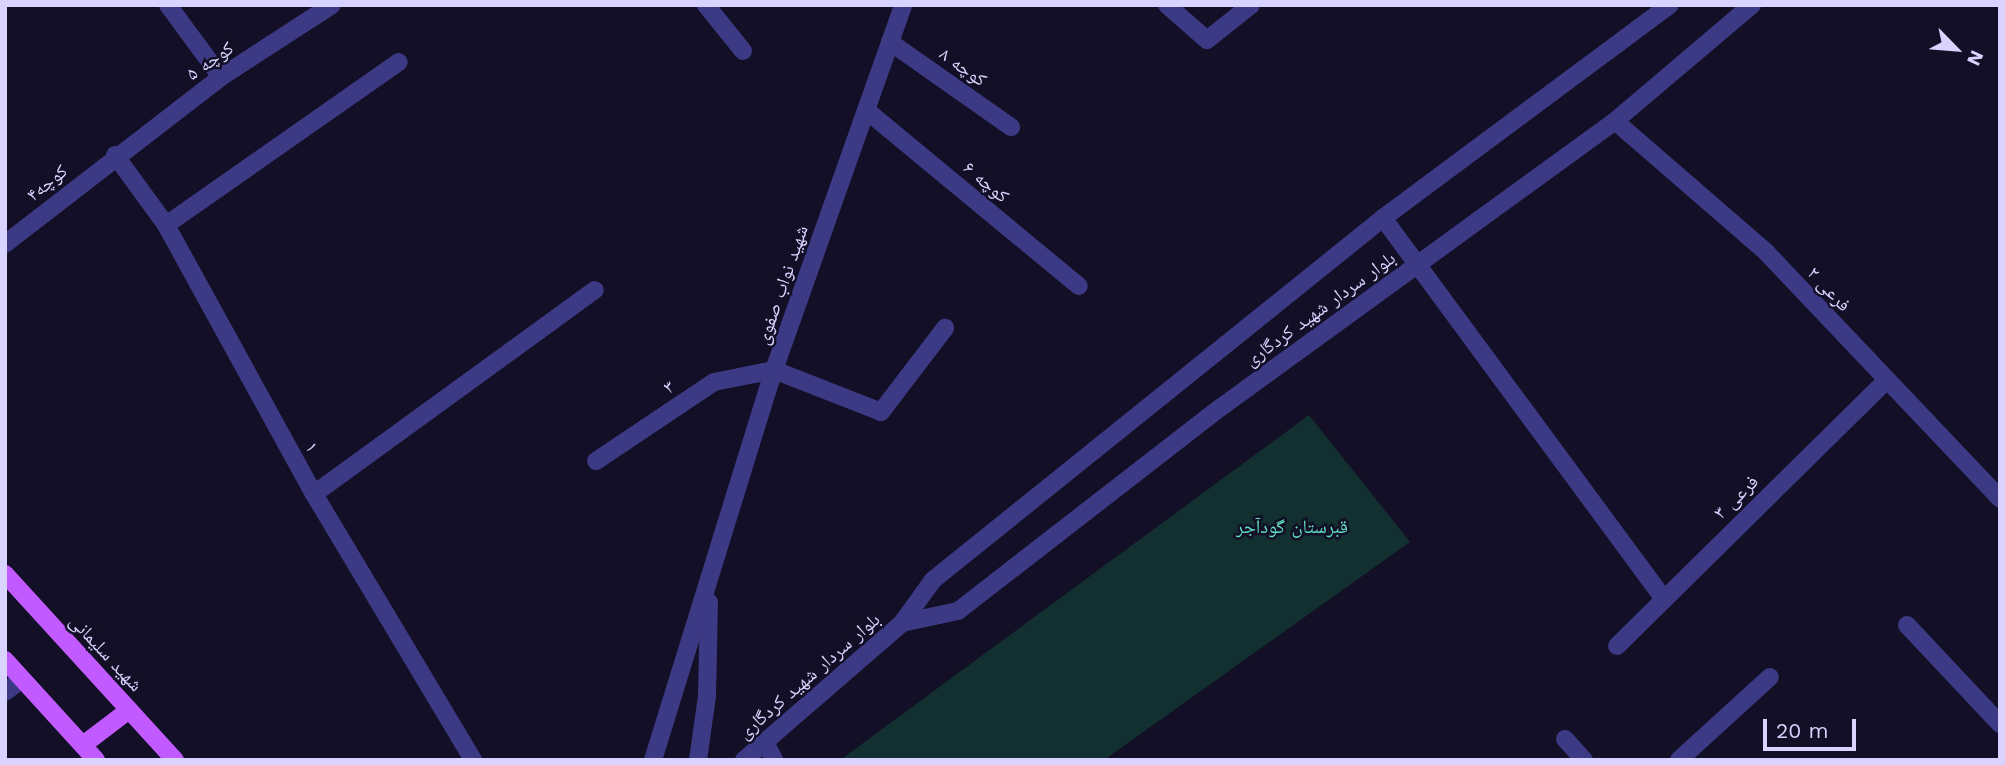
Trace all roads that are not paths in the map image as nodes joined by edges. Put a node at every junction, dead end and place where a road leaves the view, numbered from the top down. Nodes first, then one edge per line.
1 (168, 5) edge
2 (332, 5) edge
3 (903, 5) edge
4 (1167, 5) edge
5 (1251, 5) edge
6 (1670, 5) edge
7 (1752, 5) edge
8 (715, 8) edge
9 (890, 42) junction
10 (743, 51) dead end
11 (400, 62) dead end
12 (221, 78) junction
13 (866, 110) junction
14 (1615, 121) junction
15 (1011, 127) dead end
16 (115, 155) junction
17 (1382, 218) junction
18 (166, 225) junction
19 (5, 244) edge
20 (1418, 263) junction
21 (1079, 286) dead end
22 (595, 290) dead end
23 (945, 328) dead end
24 (774, 370) junction
25 (1886, 381) junction
26 (597, 461) dead end
27 (314, 494) junction
28 (2000, 499) edge
29 (5, 574) edge
30 (710, 581) junction
31 (1663, 598) junction
32 (902, 623) junction
33 (1907, 625) dead end
34 (1618, 646) dead end
35 (5, 660) edge
36 (1770, 677) dead end
37 (22, 679) junction
38 (5, 692) edge
39 (129, 710) junction
40 (2000, 724) edge
41 (1566, 739) dead end
42 (765, 742) junction
43 (83, 745) junction
44 (96, 760) edge
45 (175, 760) edge
46 (473, 760) edge
47 (653, 760) edge
48 (698, 760) edge
49 (744, 760) edge
50 (774, 760) edge
51 (1584, 760) edge
52 (1679, 760) edge

1 - 12 street
2 - 12 street, کوچه ۵
3 - 9 street, شهید نواب صفوی
4 - 5 street
6 - 17 street, بلوار سردار شهید کردگاری
7 - 14 street, بلوار سردار شهید کردگاری
8 - 10 street
9 - 13 street, شهید نواب صفوی
9 - 15 street, کوچه ۸
11 - 18 street
12 - 16 street, کوچه ۵
13 - 21 street, کوچه ۶
13 - 24 street, شهید نواب صفوی
14 - 20 street, بلوار سردار شهید کردگاری
14 - 25 street, فرعی ۲
16 - 18 street, ۱
16 - 19 street, کوچه۴
17 - 20 street
17 - 32 street, بلوار سردار شهید کردگاری
18 - 27 street, ۱
20 - 31 street
20 - 32 street, بلوار سردار شهید کردگاری
22 - 27 street
23 - 24 street
24 - 26 street, ۳
24 - 30 street, شهید نواب صفوی
25 - 28 street, فرعی ۲
25 - 31 street, فرعی ۳
27 - 46 street, ۱
29 - 39 main road, شهید سلیمانی
30 - 47 street, شهید نواب صفوی
30 - 48 street, شهید نواب صفوی
31 - 34 street, فرعی ۳
32 - 42 street, بلوار سردار شهید کردگاری
33 - 40 street
35 - 37 main road
36 - 52 street
37 - 38 street
37 - 43 main road
39 - 43 main road
39 - 45 main road, شهید سلیمانی
41 - 51 street
42 - 49 street, بلوار سردار شهید کردگاری
42 - 50 street
43 - 44 main road

